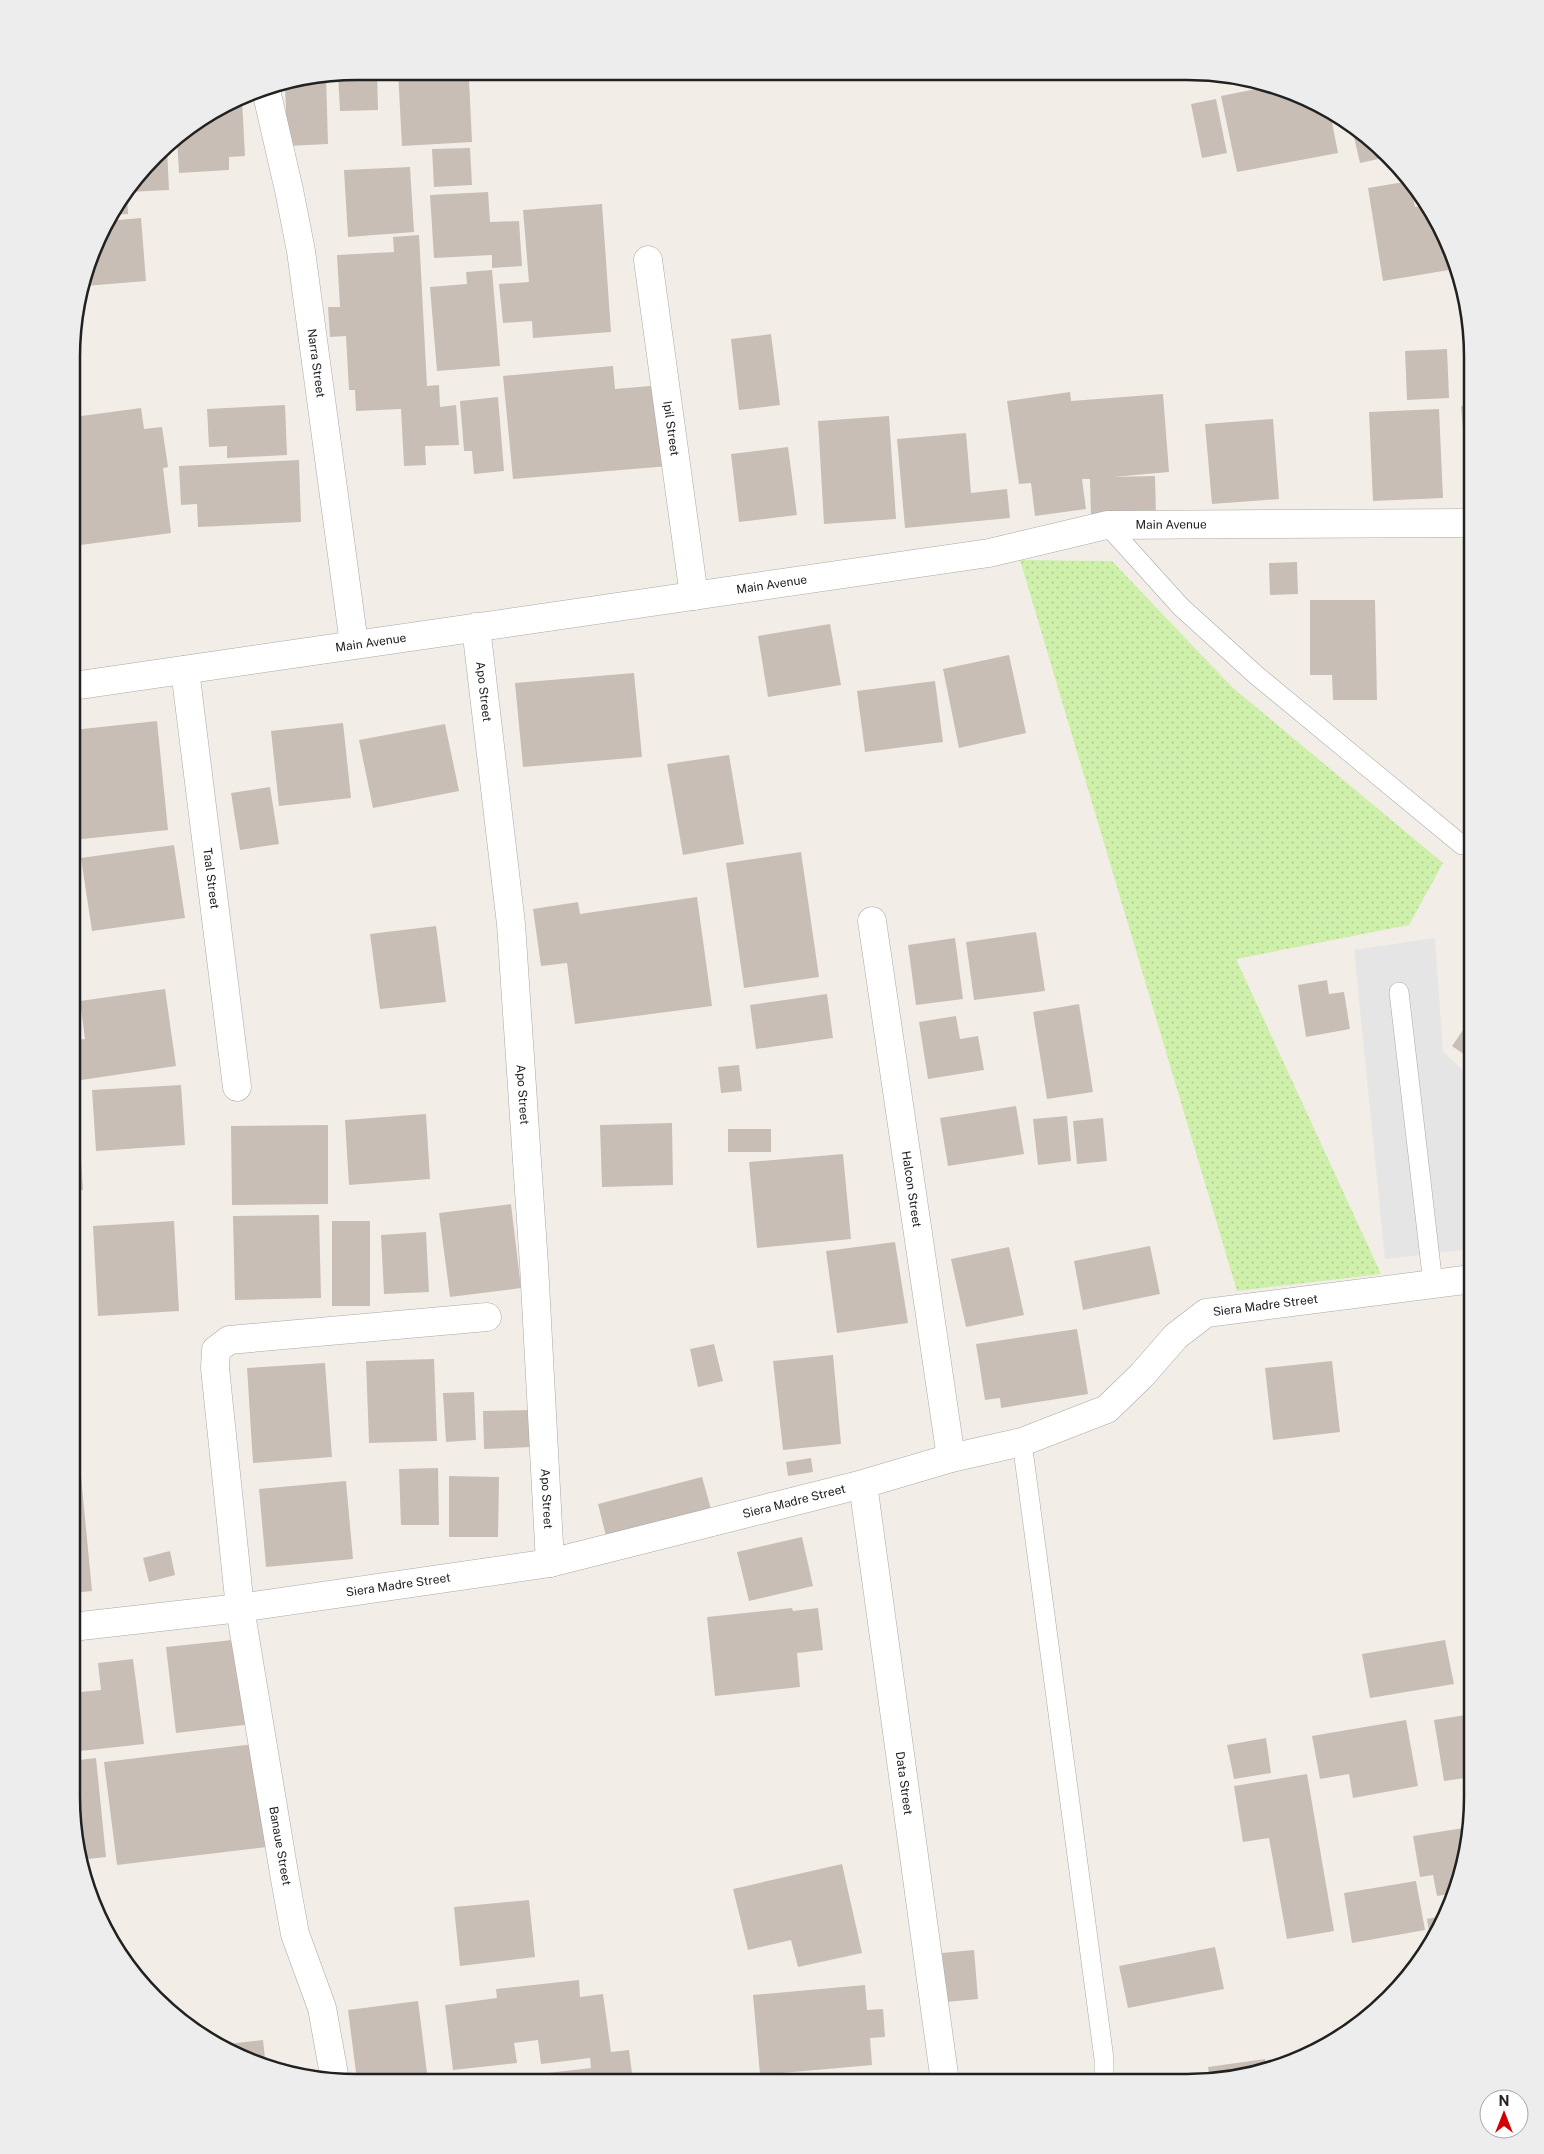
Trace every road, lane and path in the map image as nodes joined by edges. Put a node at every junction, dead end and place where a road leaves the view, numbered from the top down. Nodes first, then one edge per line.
1 (267, 95) edge
2 (648, 260) dead end
3 (1464, 523) edge
4 (1107, 525) junction
5 (694, 596) junction
6 (476, 627) junction
7 (354, 644) junction
8 (185, 670) junction
9 (80, 685) edge
10 (1462, 845) dead end
11 (872, 921) dead end
12 (1399, 992) dead end
13 (237, 1088) dead end
14 (1464, 1280) edge
15 (1433, 1284) junction
16 (487, 1317) dead end
17 (1022, 1442) junction
18 (951, 1458) junction
19 (863, 1484) junction
20 (550, 1563) junction
21 (240, 1608) junction
22 (80, 1626) edge
23 (334, 2073) edge
24 (943, 2074) edge
25 (1104, 2074) edge

1 - 7 street, Narra Street
2 - 5 street, Ipil Street
3 - 4 street, Main Avenue
4 - 5 street, Main Avenue
4 - 10 lane
5 - 6 street, Main Avenue
6 - 7 street, Main Avenue
6 - 20 street, Apo Street
7 - 8 street, Main Avenue
8 - 9 street, Main Avenue
8 - 13 street, Taal Street
11 - 18 street, Halcon Street
12 - 15 lane
14 - 15 street, Siera Madre Street
15 - 17 street, Siera Madre Street
16 - 21 street, Banaue Street
17 - 18 street, Siera Madre Street
17 - 25 lane
18 - 19 street, Siera Madre Street
19 - 20 street, Siera Madre Street
19 - 24 street, Data Street
20 - 21 street, Siera Madre Street
21 - 22 street, Siera Madre Street
21 - 23 street, Banaue Street

